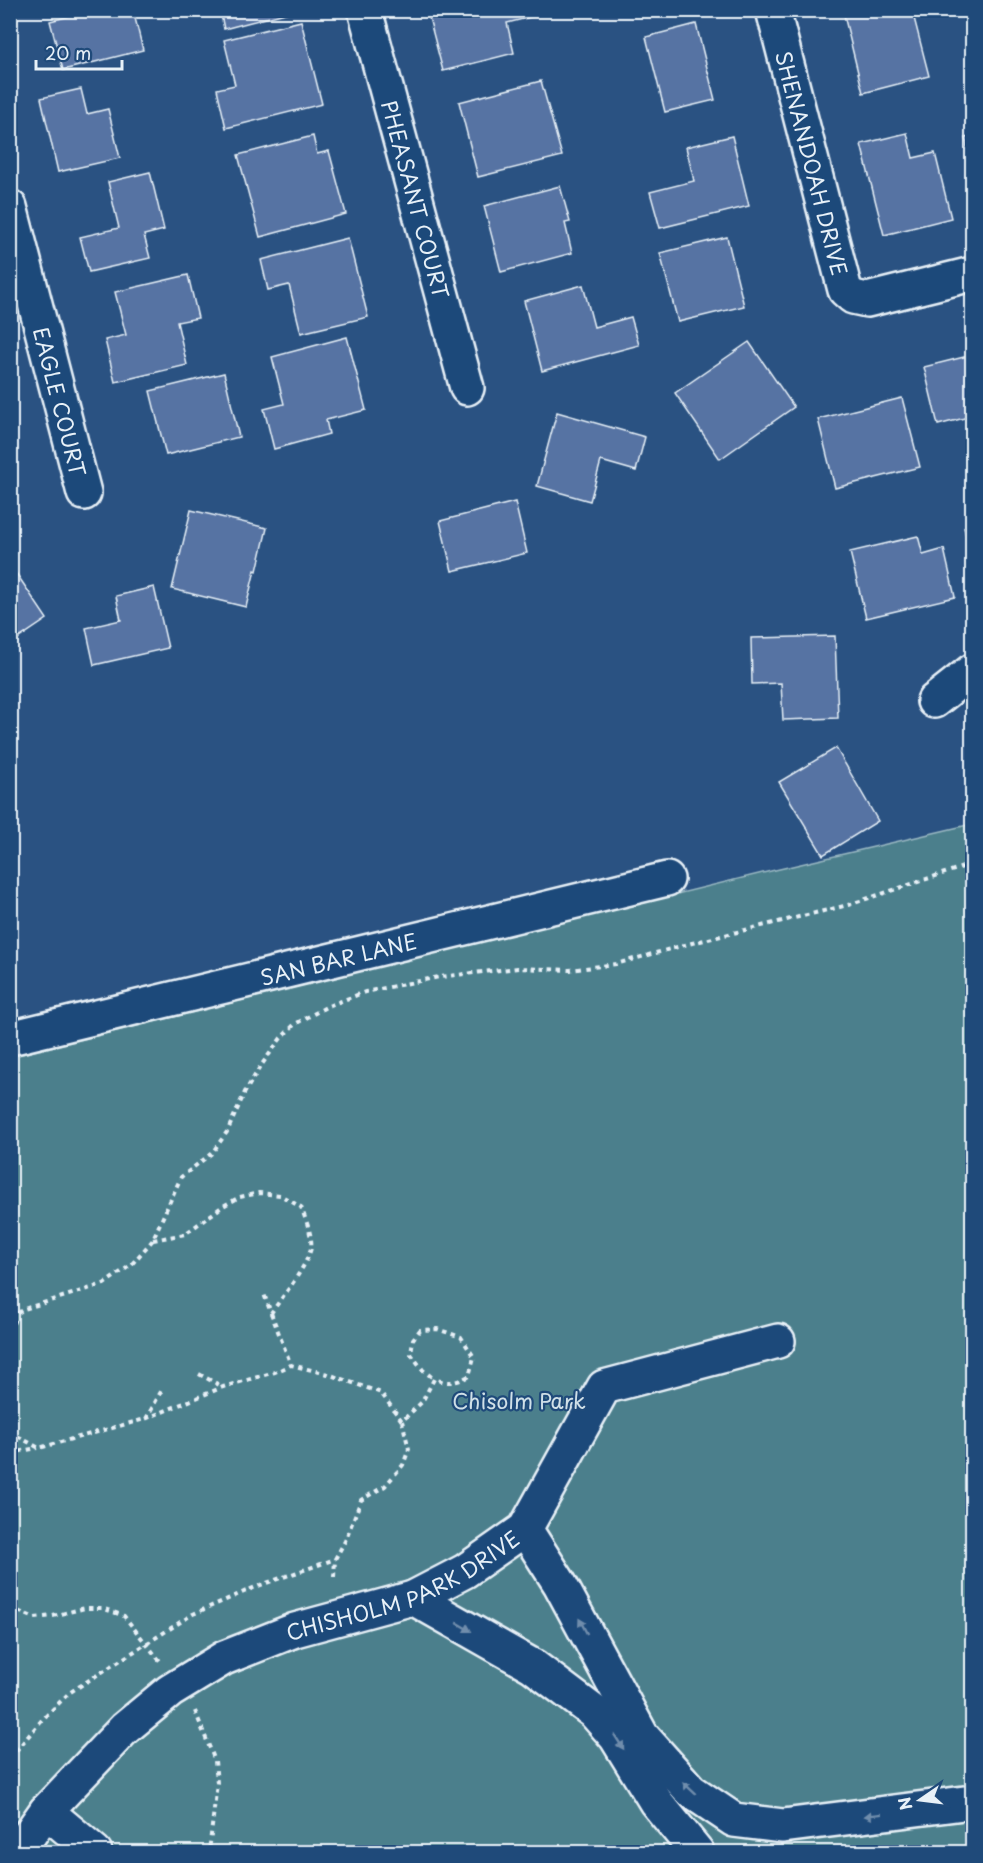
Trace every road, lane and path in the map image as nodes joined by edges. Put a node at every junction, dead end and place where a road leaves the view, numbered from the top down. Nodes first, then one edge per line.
1 (365, 10) edge
2 (773, 10) edge
3 (10, 207) edge
4 (972, 274) edge
5 (467, 388) dead end
6 (84, 493) dead end
7 (972, 672) edge
8 (934, 700) dead end
9 (972, 864) edge
10 (667, 879) dead end
11 (10, 1038) edge
12 (152, 1241) junction
13 (264, 1294) dead end
14 (271, 1313) junction
15 (17, 1315) junction
16 (10, 1317) edge
17 (10, 1332) edge
18 (778, 1341) dead end
19 (291, 1365) junction
20 (199, 1374) dead end
21 (434, 1379) junction
22 (223, 1387) junction
23 (163, 1388) dead end
24 (145, 1419) junction
25 (402, 1421) junction
26 (10, 1432) edge
27 (39, 1448) junction
28 (10, 1453) edge
29 (525, 1529) junction
30 (335, 1559) junction
31 (334, 1577) dead end
32 (413, 1598) junction
33 (10, 1608) edge
34 (146, 1645) junction
35 (154, 1652) dead end
36 (191, 1703) dead end
37 (10, 1758) edge
38 (972, 1802) edge
39 (46, 1811) junction
40 (17, 1852) edge
41 (95, 1852) edge
42 (209, 1852) edge
43 (697, 1852) edge

1 - 5 street, PHEASANT COURT
2 - 4 street, SHENANDOAH DRIVE
3 - 6 street, EAGLE COURT
7 - 8 street
9 - 12 path
10 - 11 street, SAN BAR LANE
12 - 14 path
12 - 15 path
13 - 14 path
14 - 19 path
15 - 16 path
15 - 17 path
18 - 29 street, CHISHOLM PARK DRIVE
19 - 22 path
19 - 25 path
20 - 22 path
21 - 21 path
21 - 25 path
22 - 24 path
23 - 24 path
24 - 27 path
25 - 30 path
26 - 27 path
27 - 28 path
29 - 32 street, CHISHOLM PARK DRIVE
38 -> 29 street
30 - 31 path
30 - 34 path
32 - 39 street, CHISHOLM PARK DRIVE
32 -> 43 street
33 - 34 path
34 - 35 path
34 - 37 path
36 - 42 path
39 - 40 street, CHISHOLM PARK DRIVE
39 - 41 street

